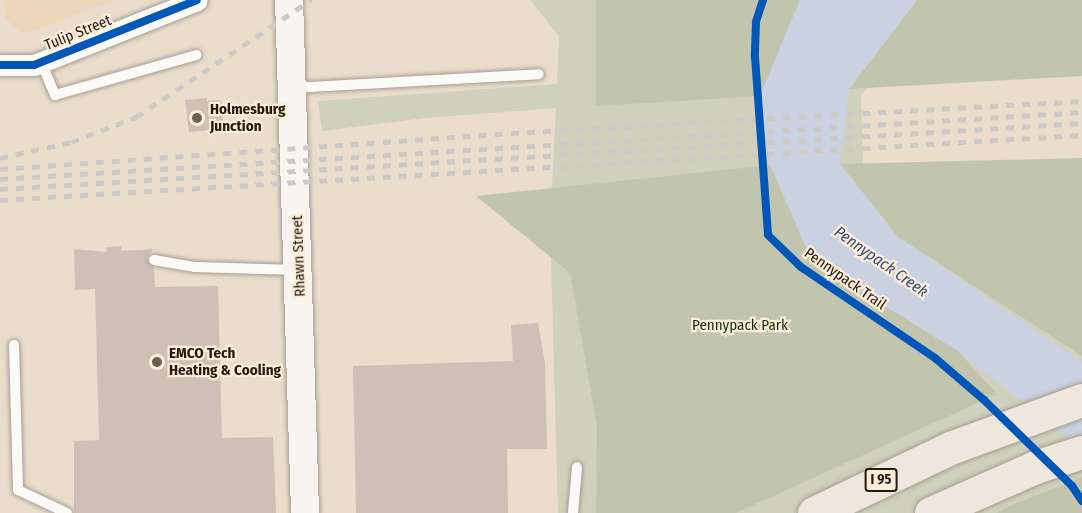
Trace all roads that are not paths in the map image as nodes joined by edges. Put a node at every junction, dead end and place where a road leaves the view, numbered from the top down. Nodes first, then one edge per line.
1 (197, 0) edge
2 (289, 0) edge
3 (196, 55) dead end
4 (41, 62) junction
5 (0, 64) edge
6 (539, 74) dead end
7 (292, 88) junction
8 (154, 260) dead end
9 (299, 270) junction
10 (14, 345) dead end
11 (1082, 400) edge
12 (1082, 452) edge
13 (577, 466) dead end
14 (67, 513) edge
15 (305, 513) edge
16 (573, 513) edge
17 (814, 513) edge
18 (931, 513) edge

1 - 4 street, Tulip Street
2 - 7 main road, Rhawn Street
3 - 4 lane
4 - 5 street, Tulip Street
6 - 7 lane
7 - 9 main road, Rhawn Street
8 - 9 lane
9 - 15 main road, Rhawn Street
10 - 14 lane
11 - 17 highway, I 95
12 - 18 highway
13 - 16 lane

